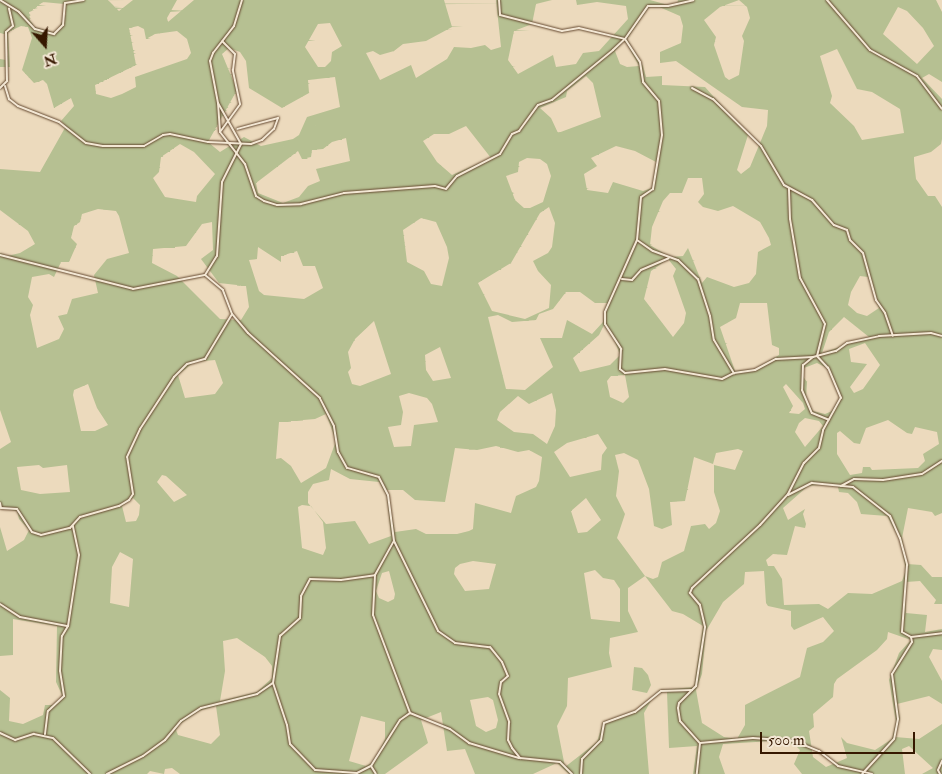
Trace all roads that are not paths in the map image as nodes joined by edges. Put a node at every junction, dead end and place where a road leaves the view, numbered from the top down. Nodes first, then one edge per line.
1 (0, 0) edge
2 (84, 0) edge
3 (242, 0) edge
4 (499, 0) edge
5 (693, 0) edge
6 (827, 0) edge
7 (9, 7) junction
8 (625, 39) junction
9 (222, 41) junction
10 (5, 86) junction
11 (0, 88) edge
12 (692, 88) dead end
13 (218, 103) junction
14 (942, 109) edge
15 (229, 121) junction
16 (236, 130) junction
17 (220, 132) junction
18 (226, 143) junction
19 (241, 144) junction
20 (236, 153) junction
21 (789, 188) junction
22 (637, 240) junction
23 (0, 255) edge
24 (669, 258) junction
25 (205, 275) junction
26 (622, 279) junction
27 (232, 314) junction
28 (893, 336) junction
29 (942, 336) edge
30 (817, 356) junction
31 (813, 357) junction
32 (734, 373) junction
33 (828, 420) junction
34 (942, 461) edge
35 (840, 486) junction
36 (785, 497) junction
37 (0, 503) edge
38 (73, 526) junction
39 (394, 542) junction
40 (375, 575) junction
41 (0, 604) edge
42 (68, 626) junction
43 (942, 633) edge
44 (911, 637) junction
45 (273, 683) junction
46 (692, 690) junction
47 (410, 713) junction
48 (0, 733) edge
49 (45, 734) junction
50 (700, 743) junction
51 (520, 758) junction
52 (942, 761) edge
53 (371, 766) junction
54 (862, 773) edge
55 (90, 774) edge
56 (107, 774) edge
57 (376, 774) edge
58 (572, 774) edge
59 (581, 774) edge
60 (697, 774) edge
61 (872, 774) edge
62 (940, 774) edge

1 - 7 street
2 - 7 street
3 - 9 street
4 - 8 street
5 - 8 street
6 - 14 street
7 - 10 street
8 - 20 street
8 - 22 street
9 - 13 street
9 - 15 street
10 - 11 street
10 - 18 street
12 - 21 street
13 - 15 street
13 - 17 street
15 - 16 street
15 - 17 street
16 - 19 street
16 - 19 street
17 - 18 street
18 - 19 street
18 - 20 street
19 - 20 street
20 - 25 street
21 - 28 street
21 - 30 street
22 - 24 street
22 - 26 street
23 - 25 street
24 - 26 street
24 - 32 street
25 - 27 street
26 - 32 street
27 - 38 street
27 - 39 street
28 - 29 street
28 - 30 street
30 - 31 street
30 - 33 street
31 - 32 street
31 - 33 street
33 - 36 street
34 - 35 street
35 - 36 street
35 - 44 street
36 - 46 street
37 - 38 street
38 - 42 street
39 - 40 street
39 - 51 street
40 - 45 street
40 - 47 street
41 - 42 street
42 - 49 street
43 - 44 street
44 - 54 street
45 - 53 street
45 - 56 street
46 - 50 street
46 - 59 street
47 - 51 street
47 - 53 street
48 - 49 street
49 - 55 street
50 - 54 street
50 - 60 street
51 - 58 street
52 - 62 street
53 - 57 street
54 - 61 street

